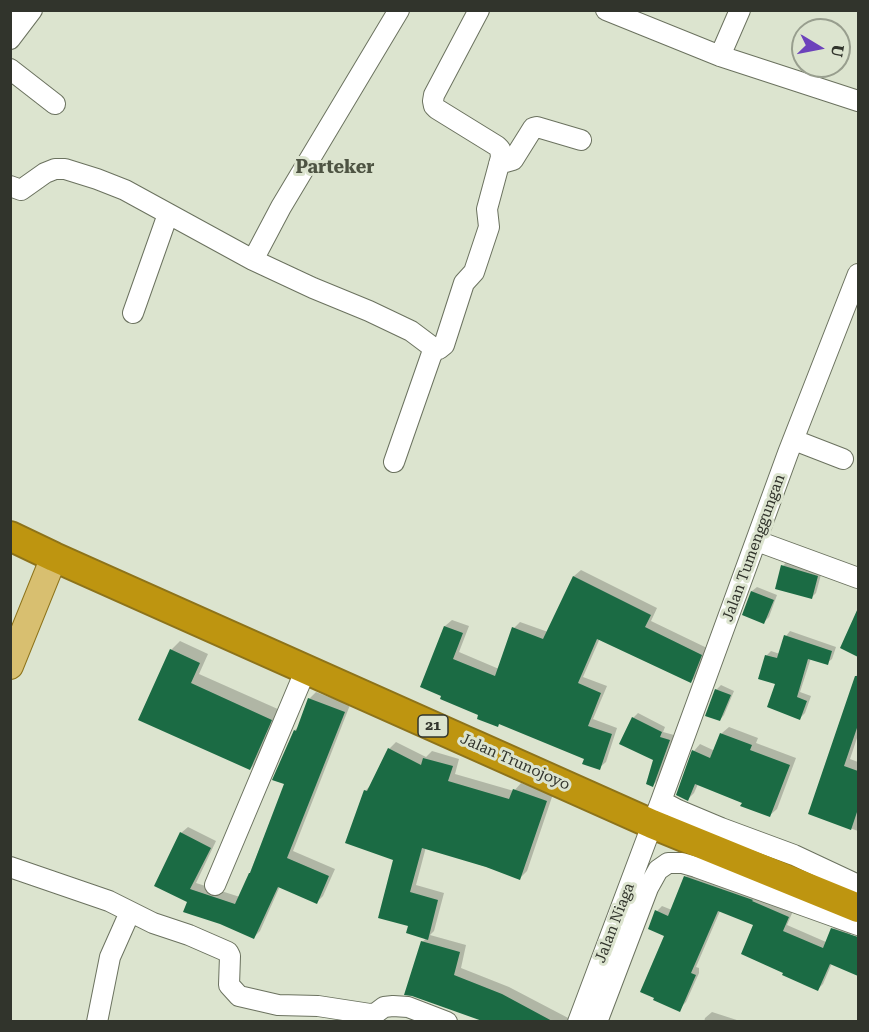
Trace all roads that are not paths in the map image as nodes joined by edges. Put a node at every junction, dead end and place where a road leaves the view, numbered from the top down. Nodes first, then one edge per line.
1 (32, 10) edge
2 (399, 10) edge
3 (479, 10) edge
4 (606, 10) edge
5 (740, 10) edge
6 (10, 39) edge
7 (720, 56) junction
8 (10, 69) edge
9 (858, 101) edge
10 (55, 104) dead end
11 (581, 140) dead end
12 (499, 164) junction
13 (10, 186) edge
14 (168, 214) junction
15 (253, 260) junction
16 (858, 274) edge
17 (133, 313) dead end
18 (435, 349) junction
19 (794, 440) junction
20 (843, 459) dead end
21 (394, 462) dead end
22 (10, 536) edge
23 (757, 541) junction
24 (54, 557) junction
25 (858, 578) edge
26 (10, 666) edge
27 (306, 669) junction
28 (657, 813) junction
29 (10, 867) edge
30 (215, 885) dead end
31 (858, 885) edge
32 (858, 908) edge
33 (130, 912) junction
34 (858, 925) edge
35 (101, 1021) edge
36 (447, 1022) edge
37 (578, 1022) edge
38 (597, 1022) edge

1 - 6 street
2 - 15 street
3 - 12 street
4 - 7 street
5 - 7 street
7 - 9 street
8 - 10 street
11 - 12 street
12 - 18 street
13 - 14 street
14 - 15 street
14 - 17 street
15 - 18 street
16 - 19 street, Jalan Tumenggungan
18 - 21 street
19 - 20 street
19 - 23 street, Jalan Tumenggungan
22 - 24 highway, Jalan Trunojoyo / 21
23 - 25 street
23 - 28 street, Jalan Tumenggungan
24 - 26 main road
24 - 27 highway, Jalan Trunojoyo / 21
27 - 28 highway, Jalan Trunojoyo / 21
27 - 30 street
28 - 31 street
28 - 32 highway, Jalan Trunojoyo / 21
28 - 37 street, Jalan Niaga
29 - 33 street
33 - 35 street
33 - 36 street
34 - 38 street

